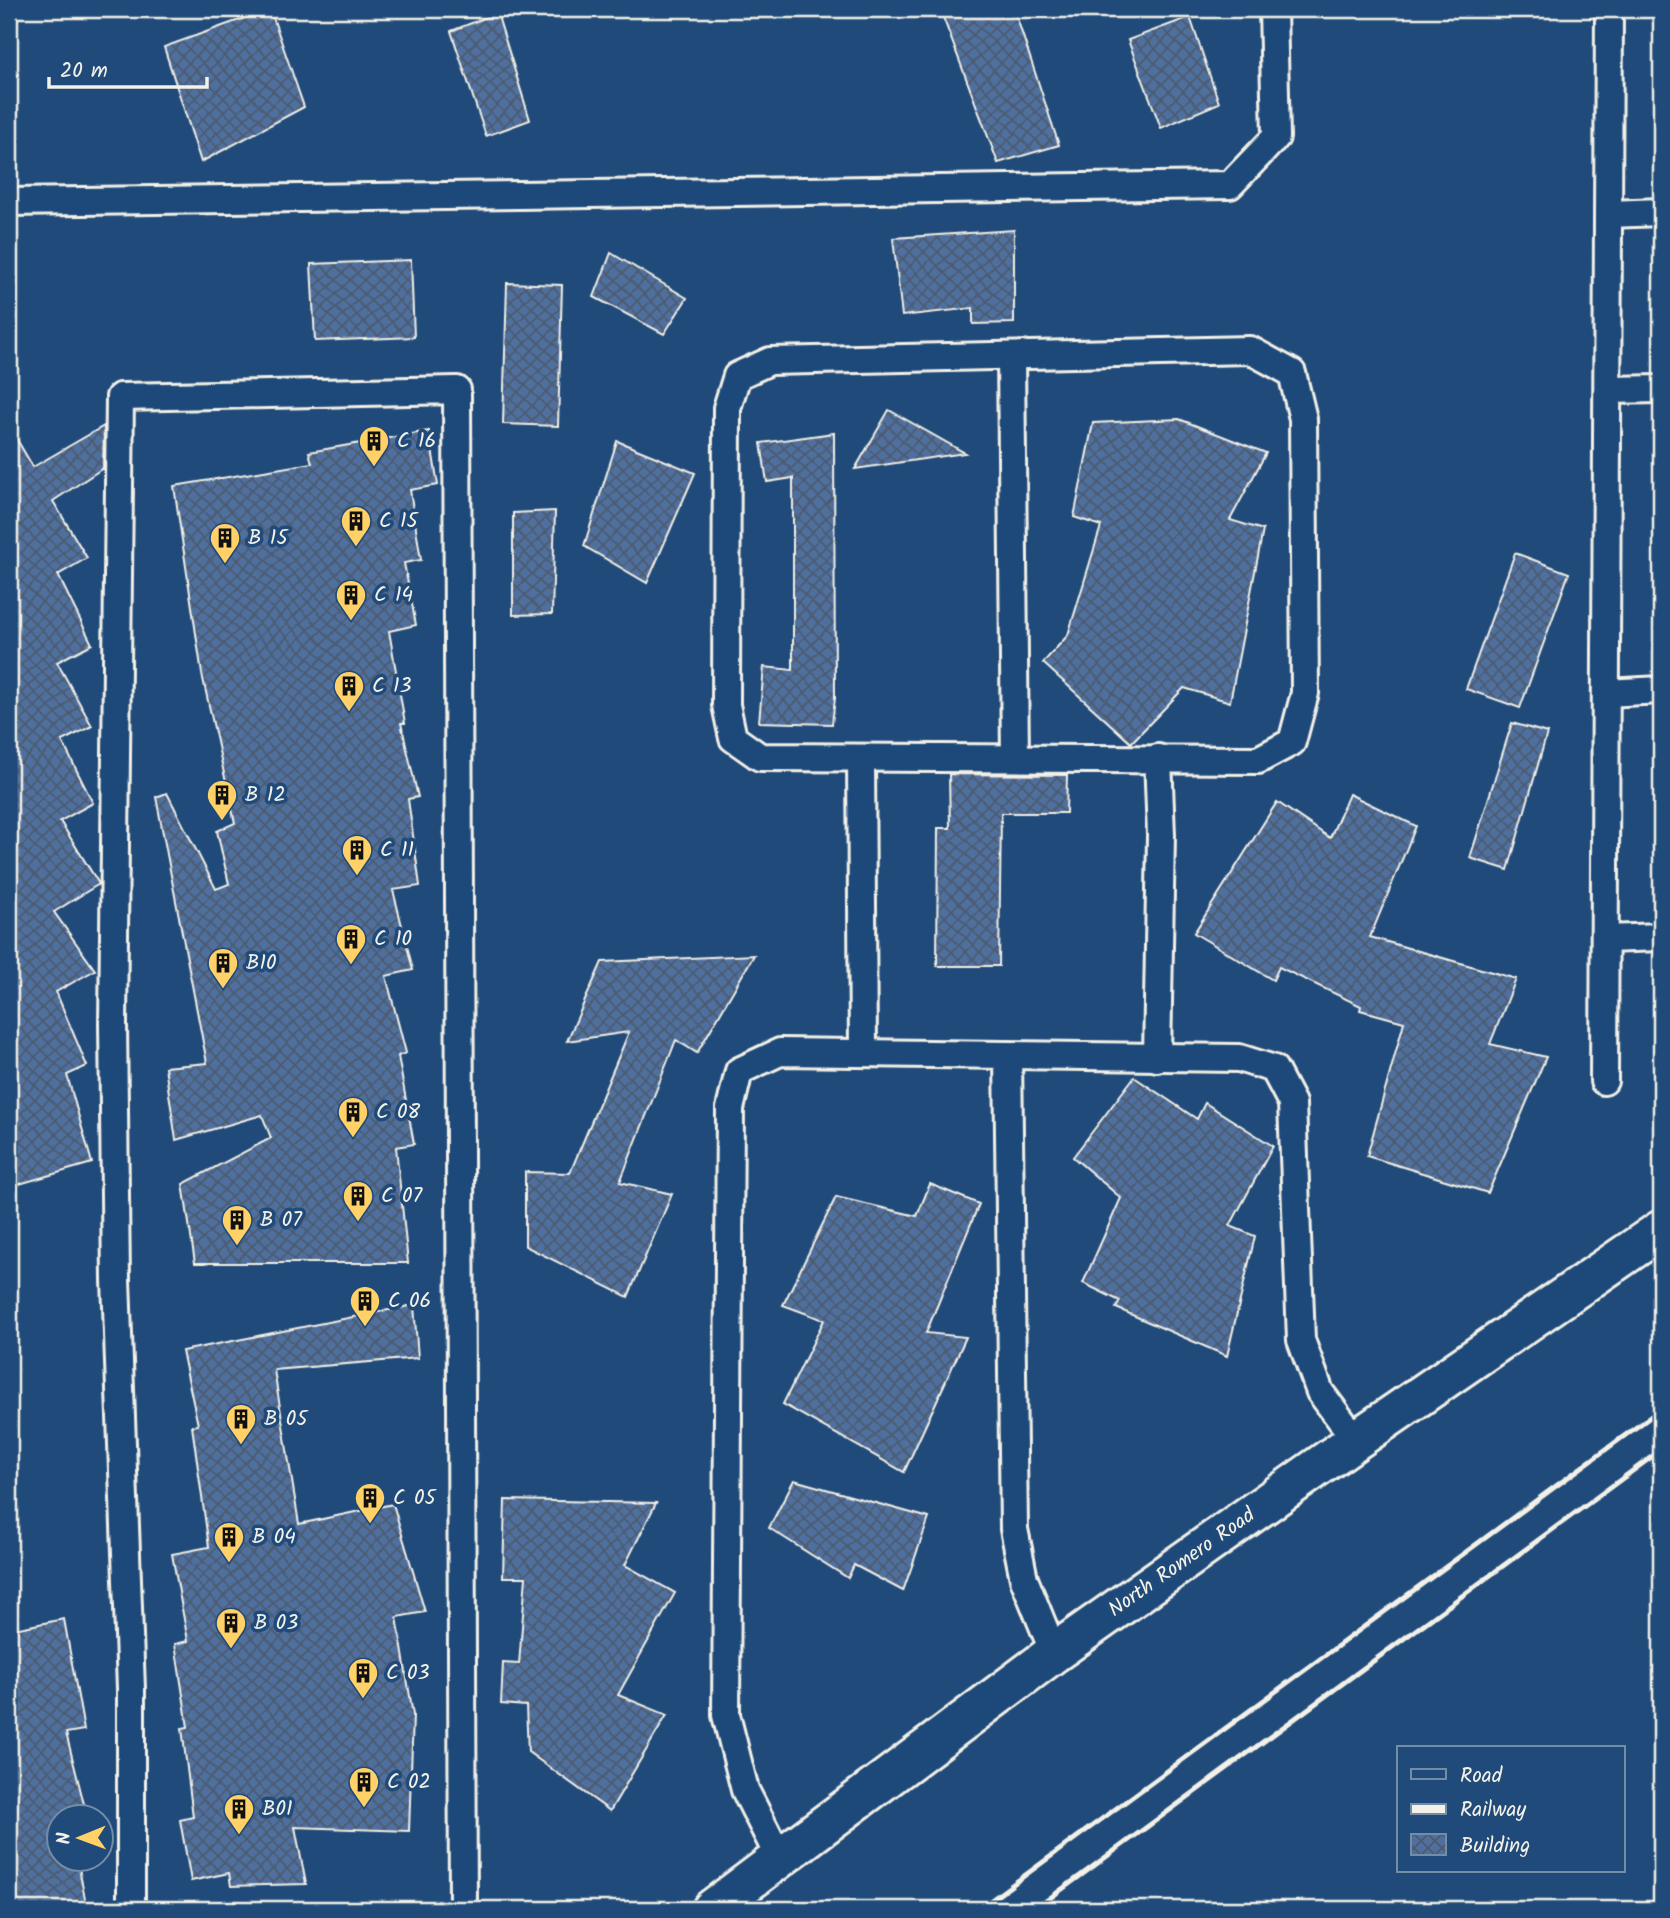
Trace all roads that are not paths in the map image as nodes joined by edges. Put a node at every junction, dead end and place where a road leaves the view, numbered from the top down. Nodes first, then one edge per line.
1 (1273, 9) edge
2 (1609, 9) edge
3 (9, 202) edge
4 (1661, 212) edge
5 (1609, 214) junction
6 (1011, 356) junction
7 (1661, 389) edge
8 (1608, 390) junction
9 (1661, 690) edge
10 (1606, 693) junction
11 (861, 758) junction
12 (1015, 758) junction
13 (1158, 758) junction
14 (1661, 937) edge
15 (1605, 939) junction
16 (863, 1051) junction
17 (1008, 1055) junction
18 (1157, 1058) junction
19 (1605, 1081) dead end
20 (1661, 1230) edge
21 (1356, 1440) junction
22 (1054, 1653) junction
23 (780, 1859) junction
24 (133, 1909) edge
25 (463, 1909) edge
26 (712, 1909) edge

1 - 3 lane
2 - 5 lane
4 - 5 lane
5 - 8 lane
6 - 11 lane
6 - 12 lane
6 - 13 lane
7 - 8 lane
8 - 10 lane
9 - 10 lane
10 - 15 lane
11 - 12 lane
11 - 16 lane
12 - 13 lane
13 - 18 lane
14 - 15 lane
15 - 19 lane
16 - 17 lane
16 - 23 lane
17 - 18 lane
17 - 22 lane
18 - 21 lane
20 - 21 street, North Romero Road
21 - 22 street, North Romero Road
22 - 23 street, North Romero Road
23 - 26 street, North Romero Road
24 - 25 lane

